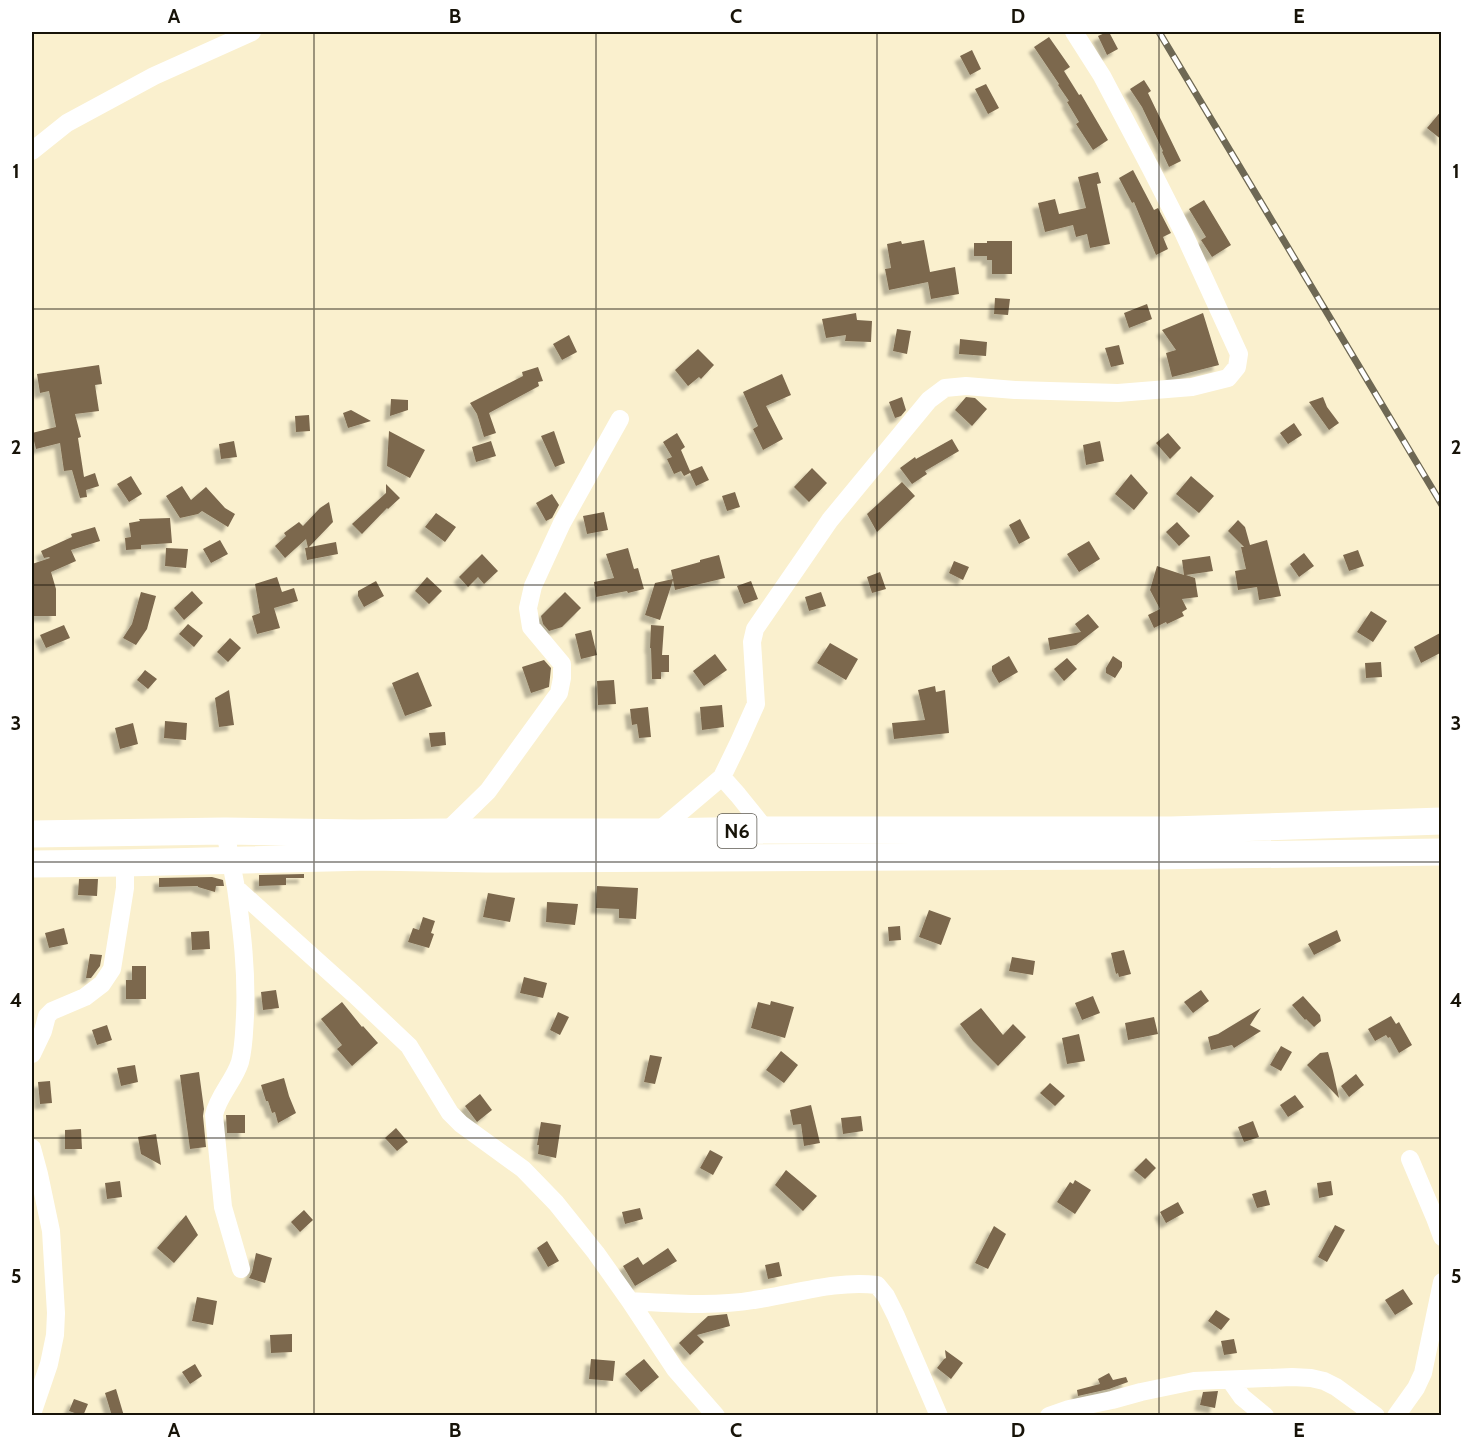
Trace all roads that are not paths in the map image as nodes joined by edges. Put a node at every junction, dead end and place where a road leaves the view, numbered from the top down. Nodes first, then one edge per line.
1 (252, 32) edge
2 (1074, 32) edge
3 (32, 151) edge
4 (620, 419) dead end
5 (722, 777) junction
6 (1442, 821) edge
7 (766, 830) junction
8 (225, 831) junction
9 (446, 832) junction
10 (657, 832) junction
11 (32, 834) edge
12 (1442, 852) edge
13 (231, 860) junction
14 (125, 863) junction
15 (32, 864) edge
16 (236, 888) junction
17 (32, 1054) edge
18 (32, 1148) edge
19 (1410, 1159) dead end
20 (1442, 1237) edge
21 (241, 1269) dead end
22 (1442, 1282) edge
23 (630, 1300) junction
24 (1230, 1380) junction
25 (32, 1414) edge
26 (716, 1416) edge
27 (939, 1416) edge
28 (1049, 1416) edge
29 (1265, 1416) edge
30 (1376, 1416) edge
31 (1396, 1416) edge

1 - 3 street
2 - 5 street
4 - 9 street
5 - 7 street
5 - 10 street
6 - 7 highway, N6
7 - 10 highway, N6
8 - 9 highway, N6
8 - 11 highway, N6
8 - 13 street
9 - 10 highway, N6
12 - 13 highway, N6
13 - 14 highway, N6
13 - 16 street
14 - 15 highway, N6
14 - 17 street
16 - 21 street
16 - 23 street
18 - 25 street
19 - 20 street
22 - 31 street
23 - 26 street
23 - 27 street
24 - 28 street
24 - 29 street
24 - 30 street

